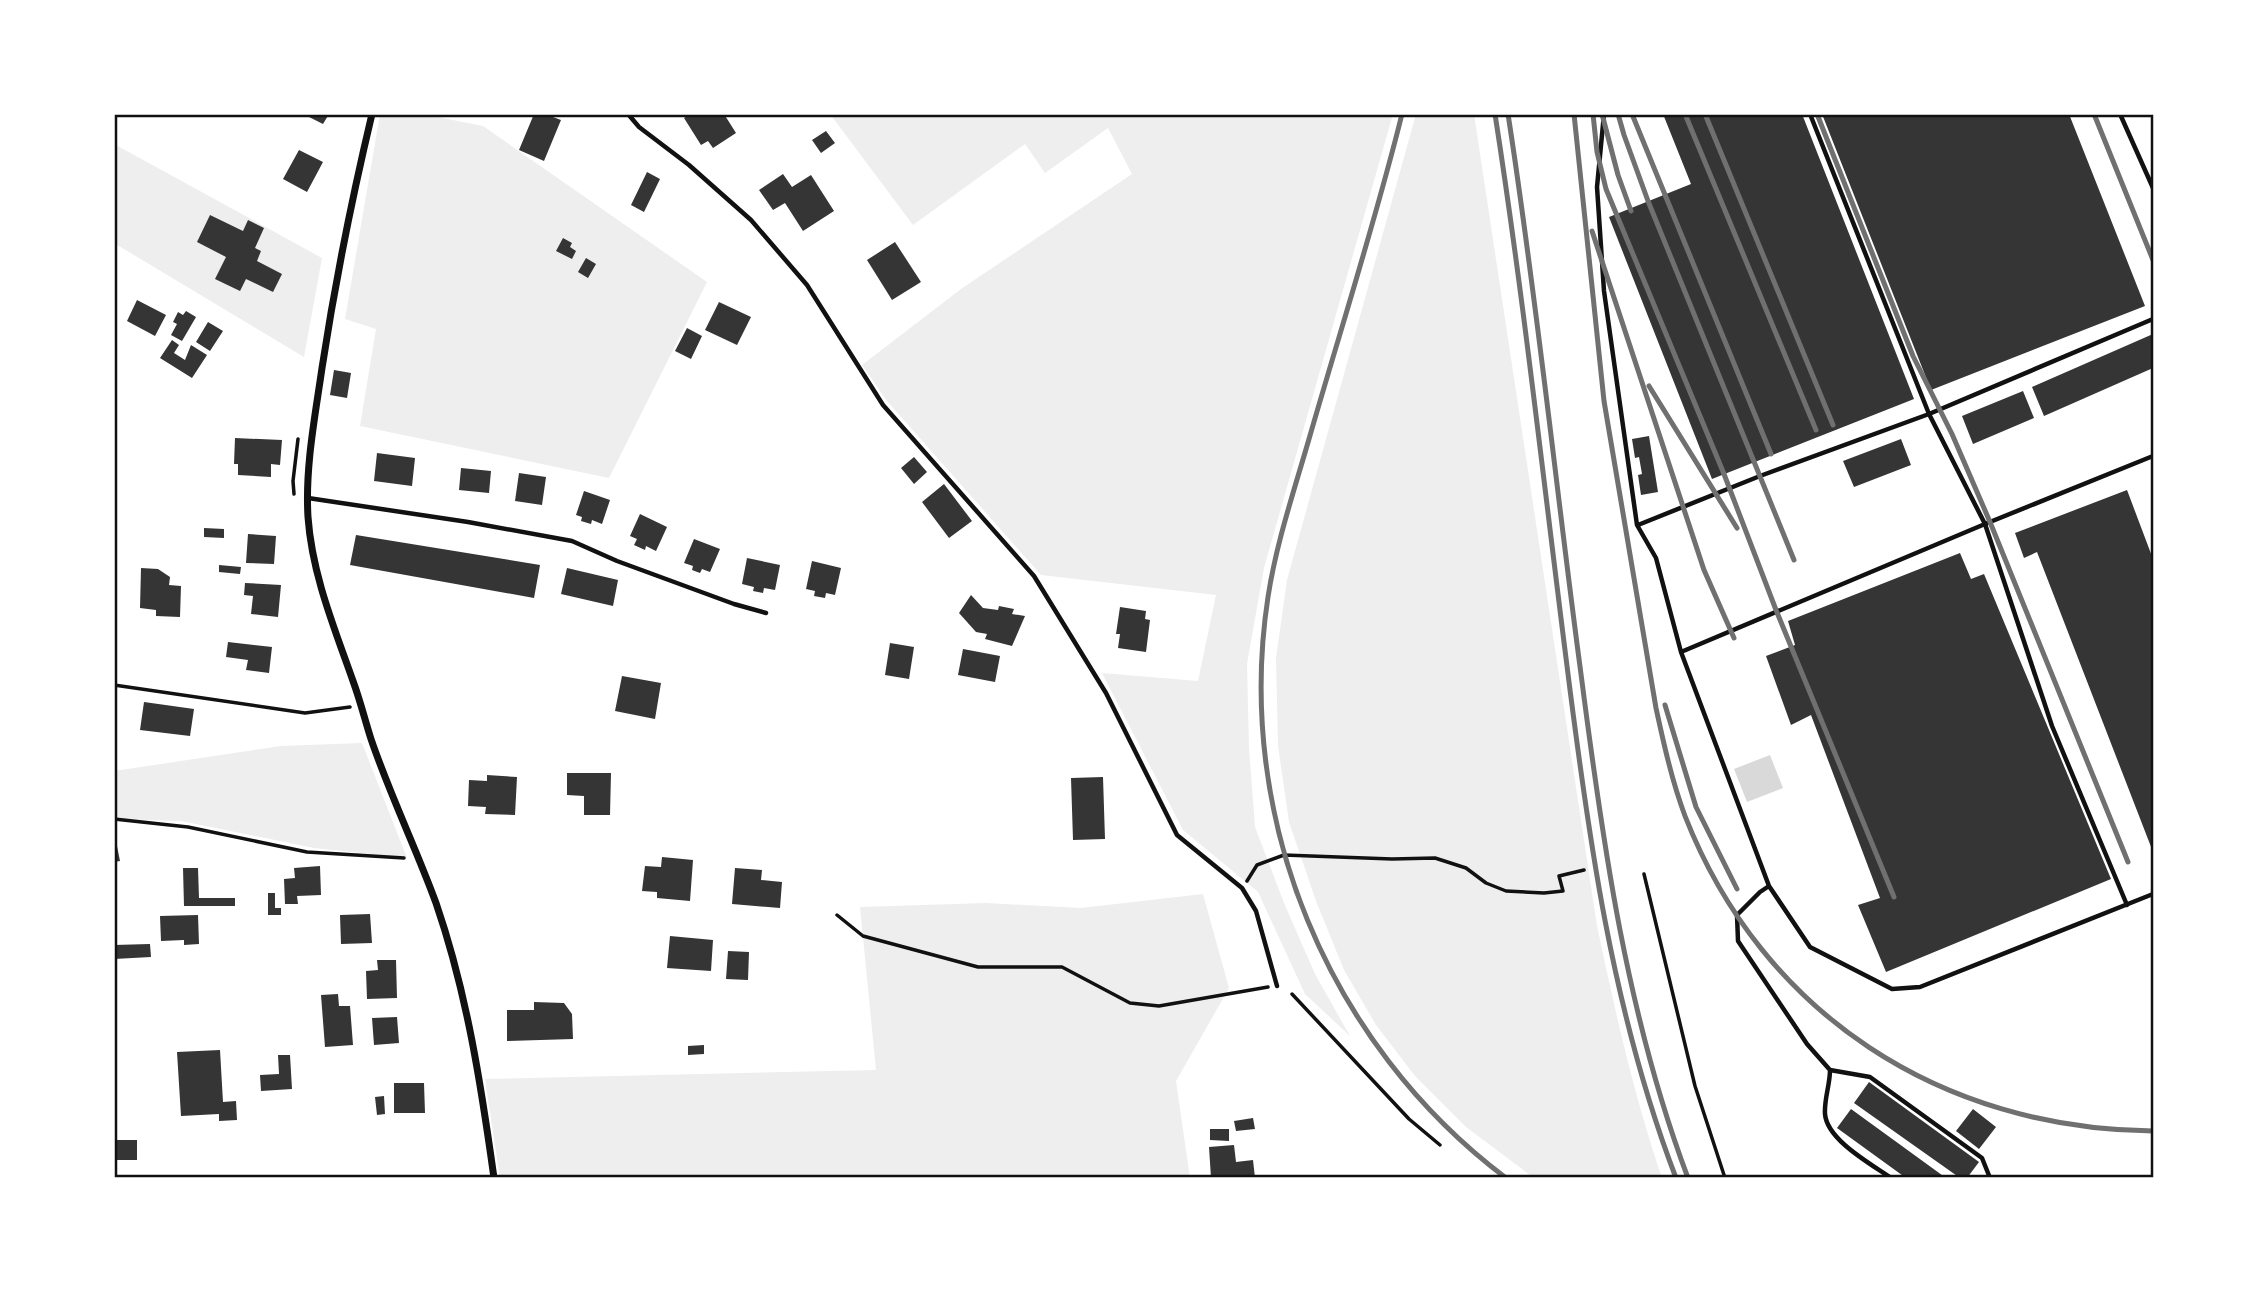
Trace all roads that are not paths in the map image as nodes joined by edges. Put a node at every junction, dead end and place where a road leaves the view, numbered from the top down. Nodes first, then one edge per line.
1 (372, 114) edge
2 (628, 114) edge
3 (1604, 114) edge
4 (1810, 114) edge
5 (2120, 114) edge
6 (2153, 188) edge
7 (2153, 319) edge
8 (1929, 414) junction
9 (2153, 456) edge
10 (308, 498) junction
11 (1985, 524) junction
12 (1637, 525) junction
13 (766, 613) dead end
14 (1681, 652) junction
15 (1769, 886) junction
16 (2153, 894) edge
17 (2127, 905) junction
18 (1277, 986) road end
19 (1830, 1070) junction
20 (494, 1178) edge
21 (1891, 1178) edge
22 (1990, 1178) edge

1 - 10 street
2 - 18 lane
3 - 12 lane
4 - 8 lane
5 - 6 lane
7 - 8 lane
8 - 11 lane
8 - 12 lane
9 - 11 lane
10 - 13 lane
10 - 20 street
11 - 14 lane
11 - 17 lane
12 - 14 lane
14 - 15 lane
15 - 17 lane
15 - 19 lane
16 - 17 lane
19 - 21 lane
19 - 22 lane

